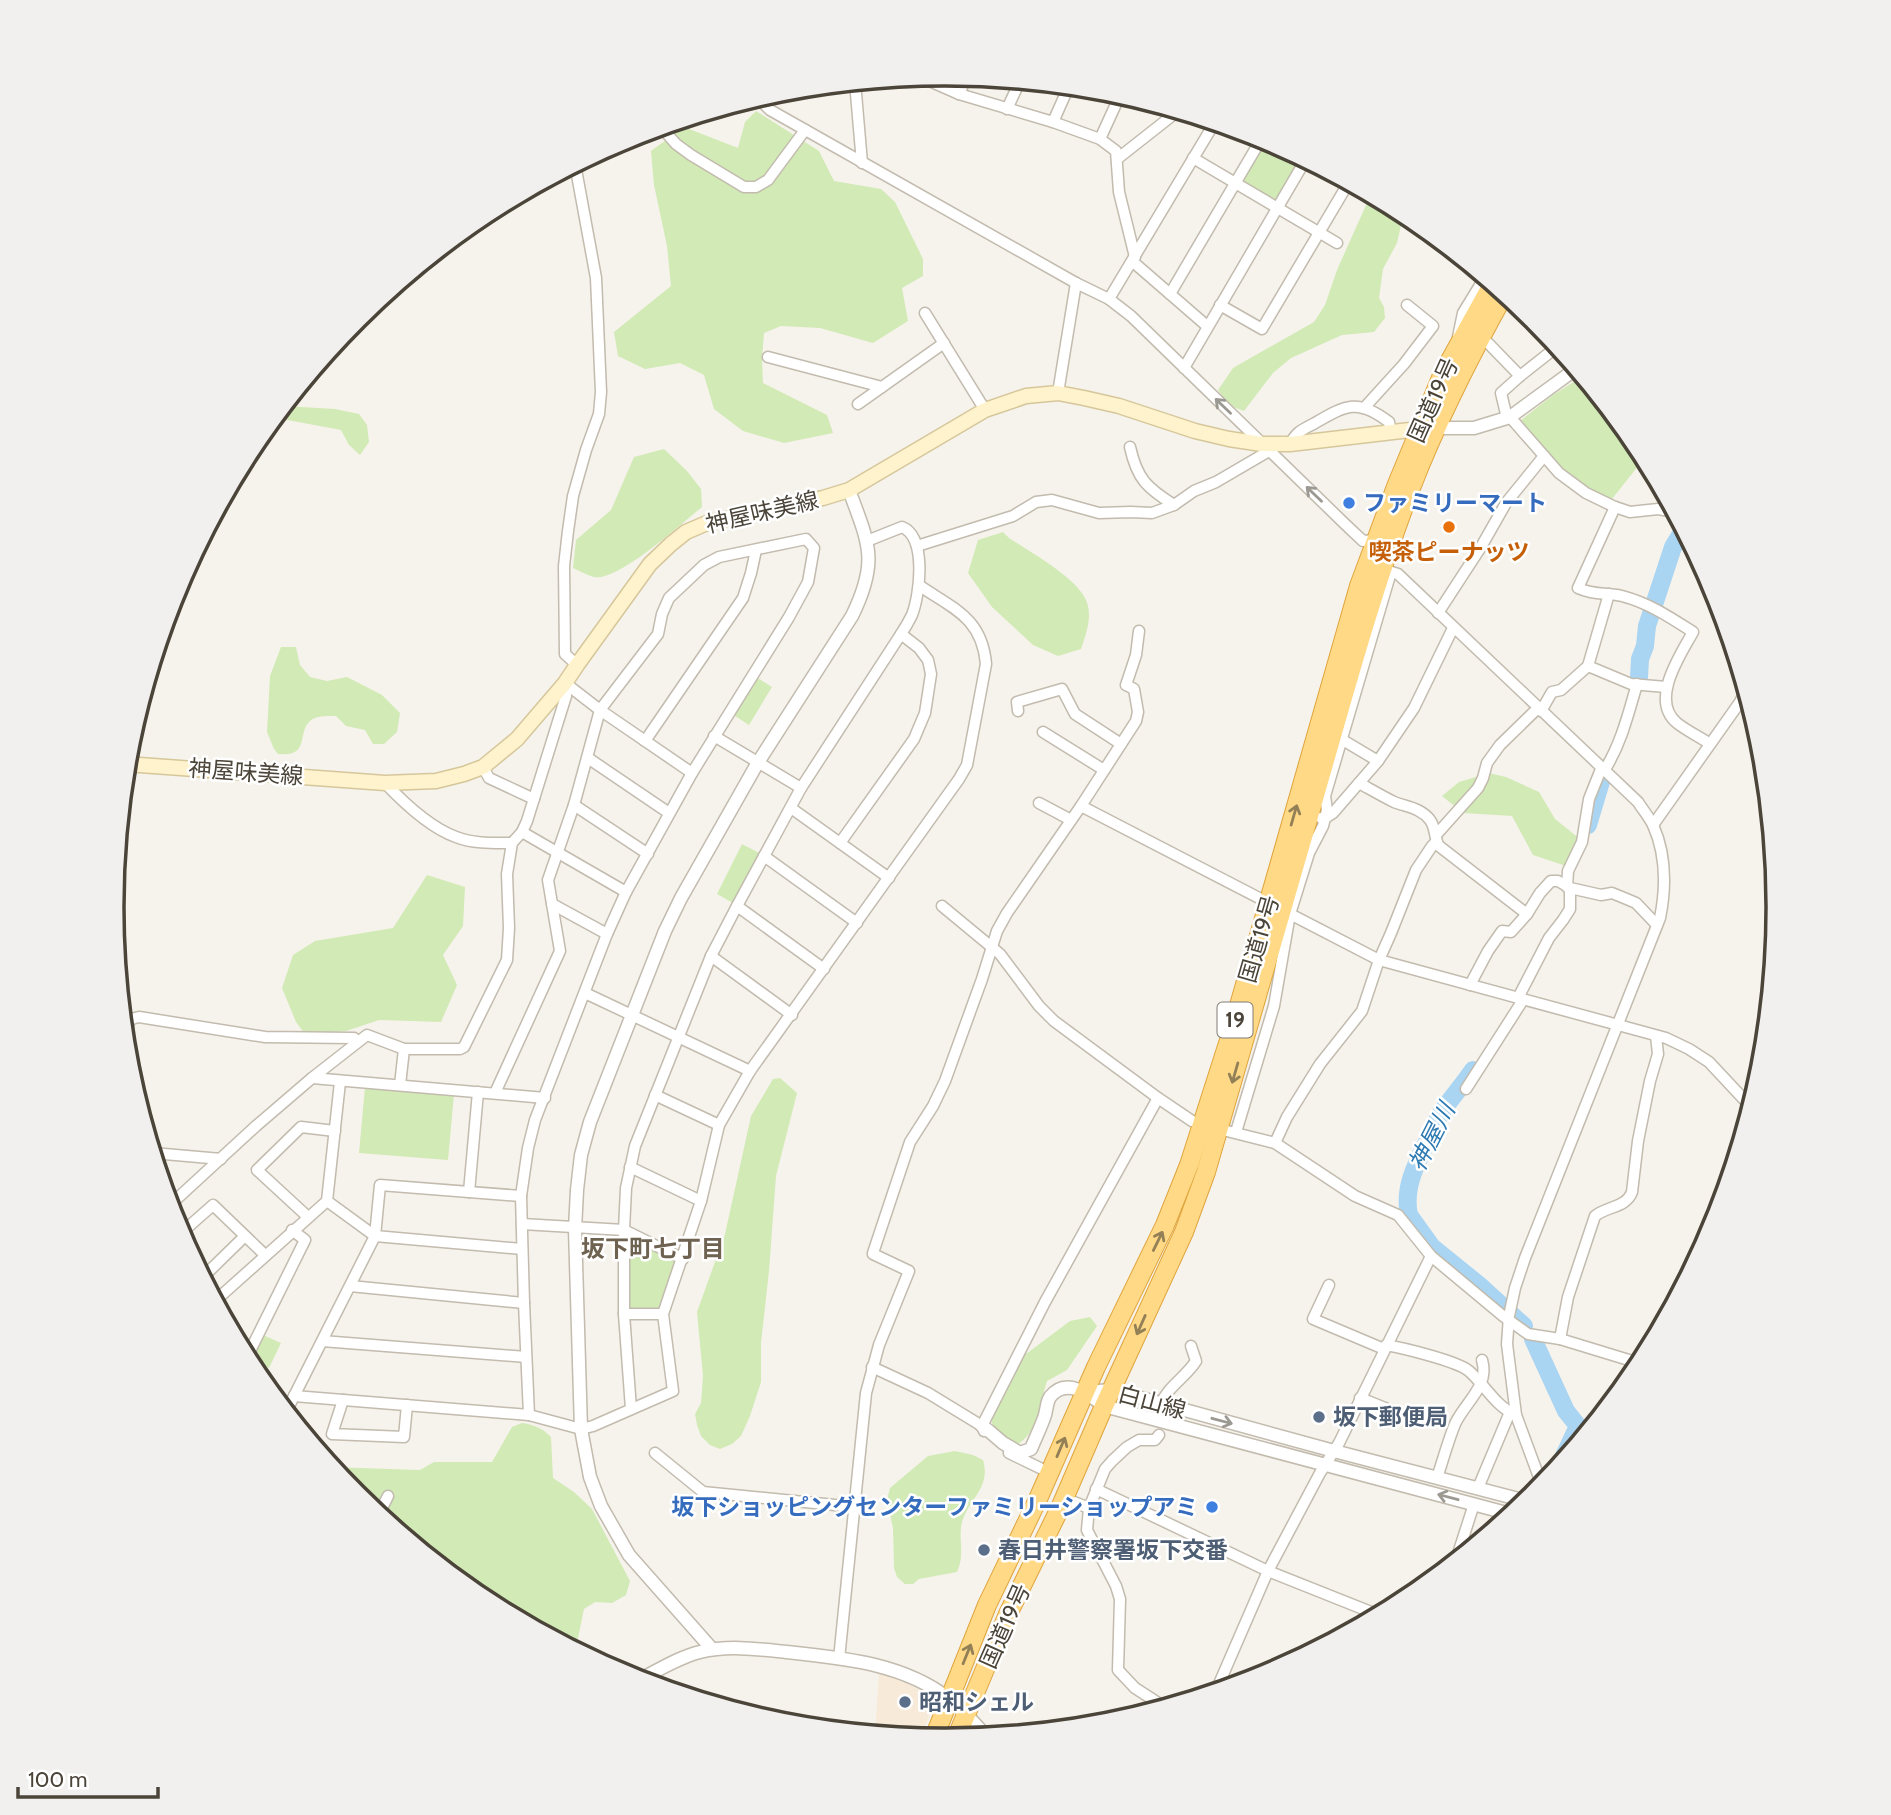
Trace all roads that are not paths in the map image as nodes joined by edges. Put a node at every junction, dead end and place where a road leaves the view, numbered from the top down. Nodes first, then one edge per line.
1 (941, 86) edge
2 (962, 87) edge
3 (1016, 90) edge
4 (856, 91) edge
5 (959, 94) junction
6 (1065, 95) edge
7 (1116, 104) edge
8 (766, 106) edge
9 (1007, 109) junction
10 (1170, 117) edge
11 (1053, 122) junction
12 (1211, 129) edge
13 (805, 130) junction
14 (667, 134) edge
15 (1100, 139) junction
16 (1257, 147) edge
17 (1117, 159) junction
18 (1193, 159) junction
19 (863, 163) junction
20 (1301, 167) edge
21 (577, 173) edge
22 (1235, 183) junction
23 (1344, 190) edge
24 (1277, 208) junction
25 (1319, 232) junction
26 (1336, 243) dead end
27 (1133, 259) junction
28 (1076, 283) junction
29 (1480, 284) edge
30 (1488, 291) edge
31 (1170, 294) junction
32 (1109, 299) junction
33 (1501, 302) edge
34 (1220, 305) junction
35 (1407, 305) dead end
36 (1507, 308) edge
37 (925, 313) dead end
38 (1207, 326) junction
39 (1484, 340) junction
40 (944, 343) junction
41 (1456, 350) junction
42 (1550, 352) edge
43 (768, 357) dead end
44 (1184, 368) junction
45 (1570, 374) edge
46 (1520, 376) junction
47 (882, 387) junction
48 (1058, 393) junction
49 (858, 404) dead end
50 (1364, 408) junction
51 (985, 410) junction
52 (1508, 417) junction
53 (1428, 428) junction
54 (1391, 432) junction
55 (1290, 444) junction
56 (1130, 447) dead end
57 (1265, 447) junction
58 (1544, 456) junction
59 (849, 491) junction
60 (1174, 505) junction
61 (1615, 507) junction
62 (1664, 510) edge
63 (867, 541) junction
64 (1370, 541) junction
65 (917, 546) junction
66 (756, 550) junction
67 (1386, 570) junction
68 (920, 586) junction
69 (1609, 594) junction
70 (1438, 613) junction
71 (1453, 628) junction
72 (1139, 631) dead end
73 (901, 635) junction
74 (577, 665) junction
75 (1588, 666) junction
76 (565, 683) junction
77 (1637, 684) junction
78 (1666, 687) junction
79 (1740, 701) edge
80 (600, 710) junction
81 (1540, 710) junction
82 (1018, 711) dead end
83 (1044, 732) dead end
84 (714, 736) junction
85 (1341, 739) junction
86 (645, 741) junction
87 (1121, 744) junction
88 (1710, 744) junction
89 (588, 758) junction
90 (1378, 761) junction
91 (757, 764) junction
92 (137, 765) edge
93 (483, 767) junction
94 (1104, 770) junction
95 (1602, 770) junction
96 (692, 773) junction
97 (386, 783) junction
98 (1359, 783) junction
99 (801, 788) junction
100 (534, 799) junction
101 (1039, 803) dead end
102 (574, 805) junction
103 (1081, 806) junction
104 (791, 808) junction
105 (669, 813) junction
106 (1317, 818) junction
107 (1071, 820) junction
108 (1653, 825) junction
109 (522, 832) junction
110 (1436, 839) junction
111 (512, 843) junction
112 (840, 843) junction
113 (558, 853) junction
114 (648, 854) junction
115 (764, 856) junction
116 (889, 878) junction
117 (1569, 887) junction
118 (626, 892) junction
119 (552, 904) junction
120 (737, 906) junction
121 (942, 906) dead end
122 (1280, 909) junction
123 (1527, 914) junction
124 (857, 923) junction
125 (1657, 925) junction
126 (607, 934) junction
127 (992, 946) junction
128 (711, 956) junction
129 (1378, 960) junction
130 (824, 969) junction
131 (1251, 969) junction
132 (1470, 985) junction
133 (585, 993) junction
134 (1520, 999) junction
135 (1274, 1006) junction
136 (792, 1014) junction
137 (632, 1015) junction
138 (132, 1019) edge
139 (1618, 1026) junction
140 (1656, 1036) junction
141 (678, 1037) junction
142 (358, 1041) junction
143 (404, 1049) junction
144 (750, 1071) junction
145 (312, 1078) junction
146 (340, 1082) junction
147 (400, 1086) junction
148 (1466, 1089) dead end
149 (478, 1092) junction
150 (495, 1093) junction
151 (655, 1095) junction
152 (545, 1098) junction
153 (1158, 1098) junction
154 (1744, 1099) edge
155 (719, 1125) junction
156 (1220, 1129) junction
157 (335, 1131) junction
158 (1275, 1143) junction
159 (162, 1154) edge
160 (221, 1159) junction
161 (630, 1167) junction
162 (469, 1192) junction
163 (521, 1196) junction
164 (177, 1199) edge
165 (701, 1200) junction
166 (327, 1201) junction
167 (308, 1217) junction
168 (522, 1224) junction
169 (188, 1227) edge
170 (575, 1229) junction
171 (292, 1230) junction
172 (624, 1230) junction
173 (245, 1236) junction
174 (375, 1236) junction
175 (522, 1249) junction
176 (265, 1255) junction
177 (1431, 1256) junction
178 (683, 1259) junction
179 (208, 1272) edge
180 (1329, 1285) dead end
181 (350, 1286) junction
182 (220, 1292) edge
183 (523, 1303) junction
184 (624, 1314) junction
185 (663, 1314) junction
186 (1510, 1315) junction
187 (1560, 1339) junction
188 (322, 1341) junction
189 (1191, 1346) dead end
190 (252, 1347) edge
191 (1385, 1347) junction
192 (526, 1357) junction
193 (1482, 1360) dead end
194 (1631, 1361) edge
195 (872, 1367) junction
196 (1481, 1384) junction
197 (1085, 1392) junction
198 (294, 1396) junction
199 (1108, 1398) junction
200 (1360, 1398) junction
201 (343, 1400) junction
202 (290, 1403) edge
203 (1161, 1404) junction
204 (407, 1405) junction
205 (631, 1409) junction
206 (1390, 1410) dead end
207 (1513, 1414) junction
208 (529, 1415) junction
209 (982, 1426) junction
210 (582, 1429) junction
211 (1159, 1435) dead end
212 (1334, 1451) junction
213 (654, 1453) dead end
214 (1326, 1465) junction
215 (1040, 1468) dead end
216 (1538, 1476) edge
217 (1437, 1478) junction
218 (1479, 1488) junction
219 (1096, 1489) junction
220 (388, 1496) dead end
221 (1064, 1498) junction
222 (1517, 1498) edge
223 (1474, 1504) junction
224 (383, 1506) edge
225 (855, 1507) junction
226 (1089, 1508) junction
227 (1502, 1512) edge
228 (1460, 1547) edge
229 (1268, 1571) junction
230 (1369, 1611) edge
231 (712, 1649) junction
232 (839, 1659) junction
233 (651, 1674) edge
234 (1221, 1682) edge
235 (949, 1699) junction
236 (1156, 1701) edge
237 (966, 1715) junction
238 (960, 1728) edge
239 (978, 1728) edge
240 (937, 1729) edge

1 - 5 street
2 - 5 street
3 - 9 street
4 - 19 street
5 - 9 street
6 - 11 street
7 - 15 street
8 - 13 street
9 - 11 street
10 - 17 street
11 - 15 street
12 - 18 street
13 - 14 street
13 - 19 street
15 - 17 street
16 - 22 street
17 - 27 street
18 - 22 street
18 - 27 street
19 - 28 street
20 - 24 street
21 - 74 street
22 - 24 street
22 - 31 street
23 - 25 street
24 - 25 street
24 - 34 street
25 - 26 street
25 - 34 street
27 - 31 street
27 - 32 street
28 - 32 street
28 - 48 street
29 - 41 street
30 - 41 highway, 国道19号 / 19
31 - 38 street
32 - 44 street
33 - 39 highway, 国道19号 / 19
34 - 38 street
35 - 50 street
36 - 39 street
37 - 40 street
38 - 44 street
39 - 46 street
39 - 53 highway, 国道19号 / 19
40 - 47 street
40 - 51 street
41 - 53 highway, 国道19号 / 19
42 - 46 street
43 - 47 street
57 -> 44 street
45 - 52 street
46 - 52 street
47 - 49 street
48 - 51 main road, 神屋味美線
48 - 57 main road, 神屋味美線
50 - 54 street
50 - 55 street
51 - 59 main road, 神屋味美線
52 - 53 street
52 - 58 street
53 - 54 main road, 神屋味美線
53 - 64 highway, 国道19号 / 19
53 - 67 highway, 国道19号 / 19
54 - 55 main road, 神屋味美線
55 - 57 main road, 神屋味美線
56 - 60 street
57 - 60 street
64 -> 57 street
58 - 61 street
58 - 70 street
59 - 63 street
59 - 74 main road, 神屋味美線
60 - 65 street
61 - 62 street
61 - 69 street
63 - 65 street
63 - 91 street
122 -> 64 highway, 国道19号 / 19
65 - 68 street
66 - 80 street
66 - 84 street
66 - 86 street
67 - 70 street
67 - 85 street
67 - 106 highway, 国道19号 / 19
68 - 73 street
68 - 116 street
69 - 75 street
69 - 78 street
70 - 71 street
71 - 81 street
71 - 90 street
72 - 87 street
73 - 99 street
73 - 112 street
74 - 76 main road, 神屋味美線
75 - 77 street
75 - 81 street
76 - 80 street
76 - 93 main road, 神屋味美線
76 - 100 street
77 - 78 street
77 - 95 street
78 - 88 street
79 - 88 street
80 - 86 street
80 - 89 street
81 - 95 street
81 - 110 street
82 - 87 street
83 - 94 street
84 - 91 street
84 - 96 street
85 - 90 street
85 - 106 street
86 - 96 street
87 - 94 street
88 - 108 street
89 - 102 street
89 - 105 street
90 - 98 street
91 - 99 street
91 - 137 street
92 - 97 main road, 神屋味美線
93 - 97 main road, 神屋味美線
93 - 100 street
94 - 103 street
95 - 108 street
95 - 117 street
96 - 105 street
97 - 111 street
98 - 106 street
98 - 110 street
99 - 104 street
100 - 109 street
101 - 107 street
102 - 113 street
102 - 114 street
103 - 107 street
103 - 122 street
104 - 112 street
104 - 115 street
105 - 114 street
106 - 122 highway, 国道19号 / 19
107 - 127 street
108 - 125 street
109 - 111 street
109 - 113 street
110 - 123 street
110 - 129 street
111 - 143 street
112 - 116 street
113 - 118 street
113 - 119 street
114 - 118 street
115 - 120 street
115 - 124 street
116 - 124 street
117 - 123 street
117 - 125 street
117 - 134 street
118 - 126 street
119 - 126 street
119 - 150 street
120 - 128 street
120 - 130 street
121 - 127 street
122 - 129 street
122 - 131 highway, 国道19号 / 19
122 - 135 street
123 - 132 street
124 - 130 street
125 - 139 street
126 - 133 street
127 - 153 street
127 - 195 street
128 - 136 street
128 - 141 street
129 - 132 street
129 - 158 street
130 - 136 street
131 - 135 street
131 - 156 highway, 国道19号 / 19
132 - 134 street
133 - 137 street
133 - 152 street
134 - 139 street
134 - 148 street
135 - 156 street
136 - 144 street
137 - 141 street
137 - 170 street
138 - 142 street
139 - 140 street
139 - 186 street
140 - 154 street
140 - 187 street
141 - 144 street
141 - 151 street
142 - 143 street
142 - 145 street
143 - 147 street
144 - 155 street
145 - 146 street
145 - 160 street
146 - 147 street
146 - 157 street
147 - 149 street
149 - 150 street
149 - 162 street
150 - 152 street
151 - 155 street
151 - 161 street
152 - 163 street
153 - 156 street
153 - 209 street
155 - 165 street
156 - 158 street
197 -> 156 highway, 国道19号 / 19
156 -> 199 highway, 国道19号 / 19
157 - 166 street
157 - 167 street
158 - 177 street
159 - 160 street
160 - 164 street
161 - 165 street
161 - 172 street
162 - 163 street
162 - 174 street
163 - 168 street
165 - 178 street
166 - 167 street
166 - 174 street
167 - 171 street
168 - 170 street
168 - 175 street
169 - 173 street
170 - 172 street
170 - 210 street
171 - 176 street
171 - 190 street
172 - 178 street
172 - 184 street
173 - 176 street
173 - 179 street
174 - 175 street
174 - 181 street
175 - 183 street
176 - 182 street
177 - 186 street
177 - 191 street
178 - 185 street
180 - 191 street
181 - 183 street
181 - 188 street
183 - 192 street
184 - 185 street
184 - 205 street
185 - 205 street
186 - 187 street
186 - 207 street
187 - 194 street
188 - 192 street
188 - 198 street
189 - 203 street
191 - 196 street
191 - 200 street
192 - 208 street
193 - 196 street
195 - 209 street
195 - 225 street
196 - 207 street
196 - 217 street
197 - 199 street, 白山線
197 - 209 street, 白山線
235 -> 197 highway, 国道19号 / 19
198 - 201 street
198 - 202 street
199 - 203 street, 白山線
199 - 214 street, 白山線
199 - 221 highway, 国道19号 / 19
200 - 206 street
200 - 212 street
201 - 204 street
201 - 204 street
203 -> 212 street, 白山線
204 - 208 street
205 - 210 street
207 - 216 street
207 - 218 street
208 - 210 street
209 - 215 street
210 - 231 street
211 - 219 street
212 - 214 street
212 - 217 street, 白山線
213 - 225 street
223 -> 214 street, 白山線
214 - 229 street
217 - 218 street, 白山線
218 - 222 street, 白山線
219 - 226 street
219 - 229 street
220 - 224 street
221 - 226 street
221 - 237 highway, 国道19号 / 19
223 - 227 street, 白山線
223 - 228 street
225 - 232 street
226 - 236 street
229 - 230 street
229 - 234 street
231 - 232 street
231 - 233 street
232 - 235 street
235 - 237 street
235 - 240 highway, 国道19号 / 19
237 - 238 highway, 国道19号 / 19
237 - 239 street

